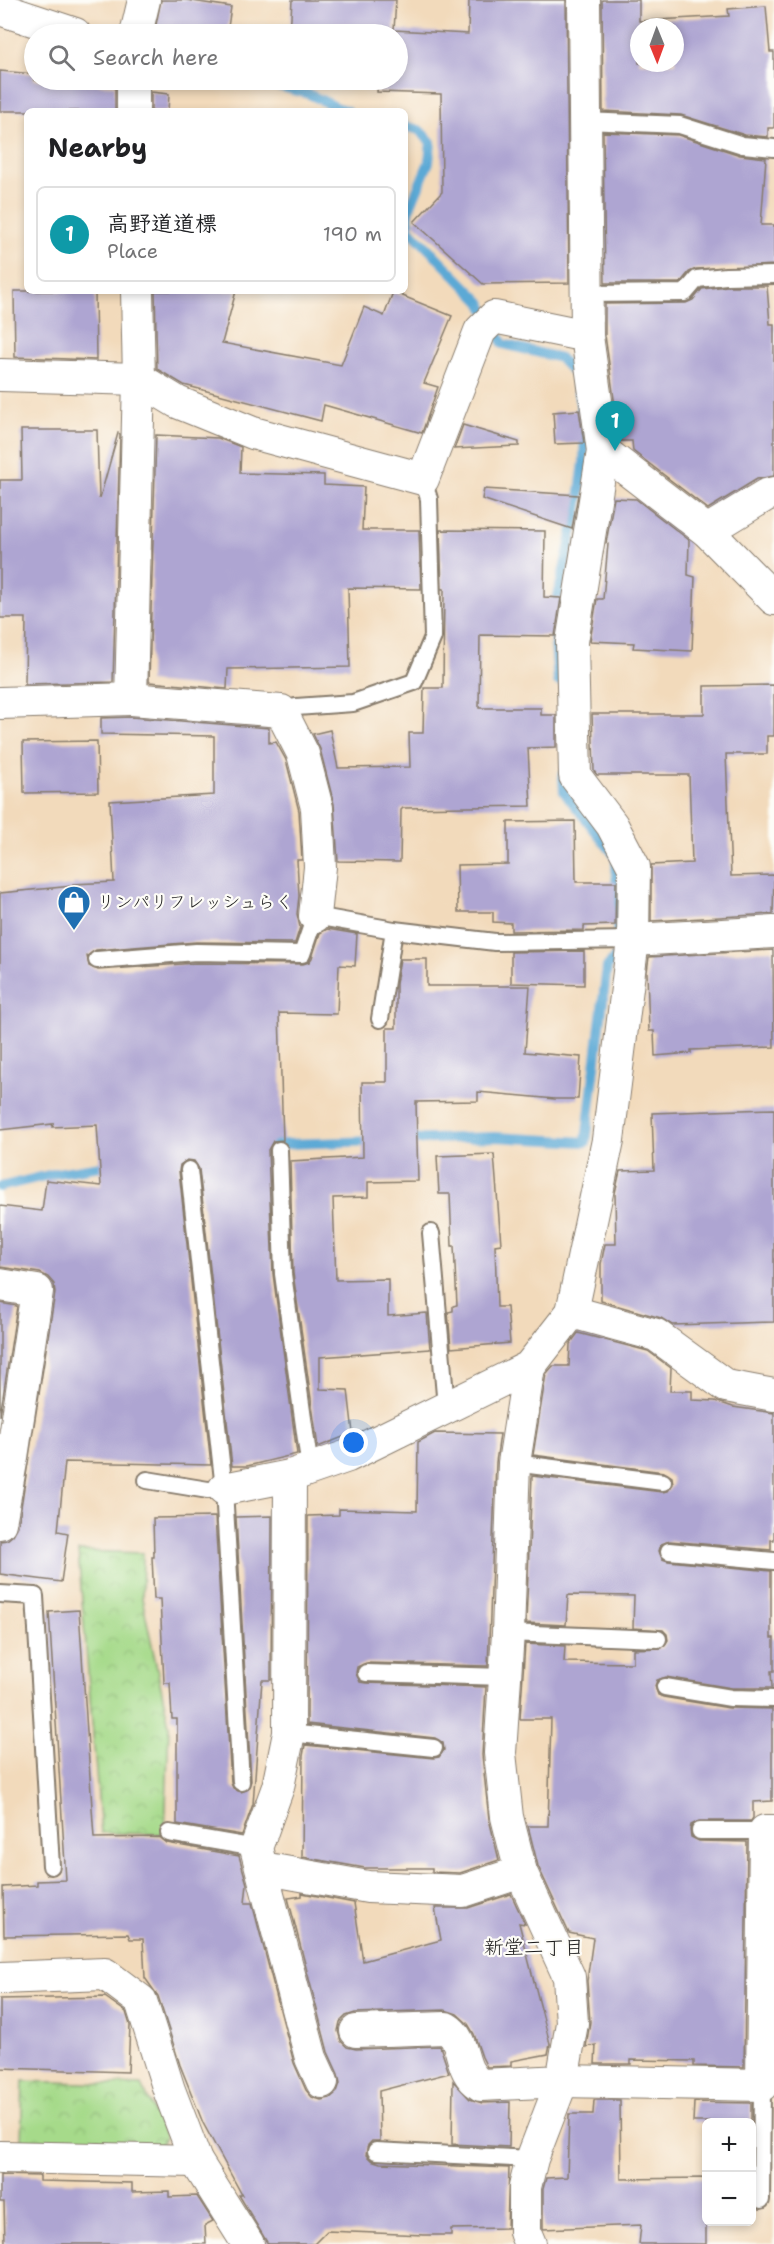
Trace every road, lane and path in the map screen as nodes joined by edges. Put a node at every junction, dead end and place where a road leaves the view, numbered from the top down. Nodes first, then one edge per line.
1 (584, 0) edge
2 (0, 9) edge
3 (45, 24) edge
4 (133, 90) edge
5 (134, 108) edge
6 (585, 121) junction
7 (774, 148) edge
8 (774, 275) edge
9 (137, 294) edge
10 (587, 294) junction
11 (587, 336) junction
12 (0, 375) edge
13 (138, 379) junction
14 (603, 451) junction
15 (423, 479) junction
16 (774, 493) edge
17 (707, 531) junction
18 (774, 599) edge
19 (131, 699) junction
20 (0, 703) edge
21 (282, 711) junction
22 (315, 916) junction
23 (394, 930) junction
24 (774, 932) edge
25 (632, 940) junction
26 (97, 960) dead end
27 (381, 1019) dead end
28 (279, 1149) dead end
29 (189, 1170) dead end
30 (431, 1233) dead end
31 (0, 1285) edge
32 (572, 1312) junction
33 (529, 1367) junction
34 (774, 1395) edge
35 (446, 1407) junction
36 (514, 1463) junction
37 (300, 1472) junction
38 (147, 1480) dead end
39 (663, 1482) dead end
40 (224, 1489) junction
41 (0, 1523) edge
42 (669, 1551) dead end
43 (774, 1560) edge
44 (0, 1594) edge
45 (508, 1633) junction
46 (658, 1639) dead end
47 (366, 1673) dead end
48 (505, 1677) junction
49 (664, 1688) dead end
50 (774, 1699) edge
51 (289, 1733) junction
52 (434, 1748) dead end
53 (241, 1782) dead end
54 (700, 1831) dead end
55 (770, 1831) edge
56 (169, 1833) dead end
57 (259, 1858) junction
58 (51, 1866) dead end
59 (521, 1872) junction
60 (0, 1978) edge
61 (768, 2010) edge
62 (356, 2031) dead end
63 (562, 2081) junction
64 (322, 2082) dead end
65 (762, 2085) junction
66 (376, 2151) dead end
67 (0, 2157) edge
68 (532, 2159) junction
69 (196, 2161) junction
70 (761, 2200) dead end
71 (248, 2244) edge
72 (530, 2244) edge

1 - 6 street
2 - 3 street
4 - 5 street
6 - 7 lane
6 - 10 street
8 - 10 lane
9 - 13 street
10 - 11 street
11 - 14 street
11 - 15 street
12 - 13 street
13 - 15 street
13 - 19 street
14 - 17 street
14 - 25 street
15 - 21 lane
16 - 17 street
17 - 18 street
19 - 20 street
19 - 21 street
21 - 22 street
22 - 23 lane
22 - 26 lane
23 - 25 lane
23 - 27 lane
24 - 25 street
25 - 32 street
28 - 37 lane
29 - 40 lane
30 - 35 lane
31 - 41 street
32 - 33 street
32 - 34 street
33 - 35 street
33 - 36 street
35 - 37 street
36 - 39 lane
36 - 45 street
37 - 40 street
37 - 51 street
38 - 40 lane
40 - 53 lane
42 - 43 lane
44 - 58 lane
45 - 46 lane
45 - 48 street
47 - 48 lane
48 - 59 street
49 - 50 lane
51 - 52 lane
51 - 57 street
54 - 55 lane
55 - 61 street
56 - 57 lane
57 - 59 street
57 - 64 street
59 - 63 street
60 - 69 street
61 - 65 street
62 - 63 street
63 - 65 street
63 - 68 street
65 - 70 lane
66 - 68 lane
67 - 69 street
68 - 72 street
69 - 71 street

